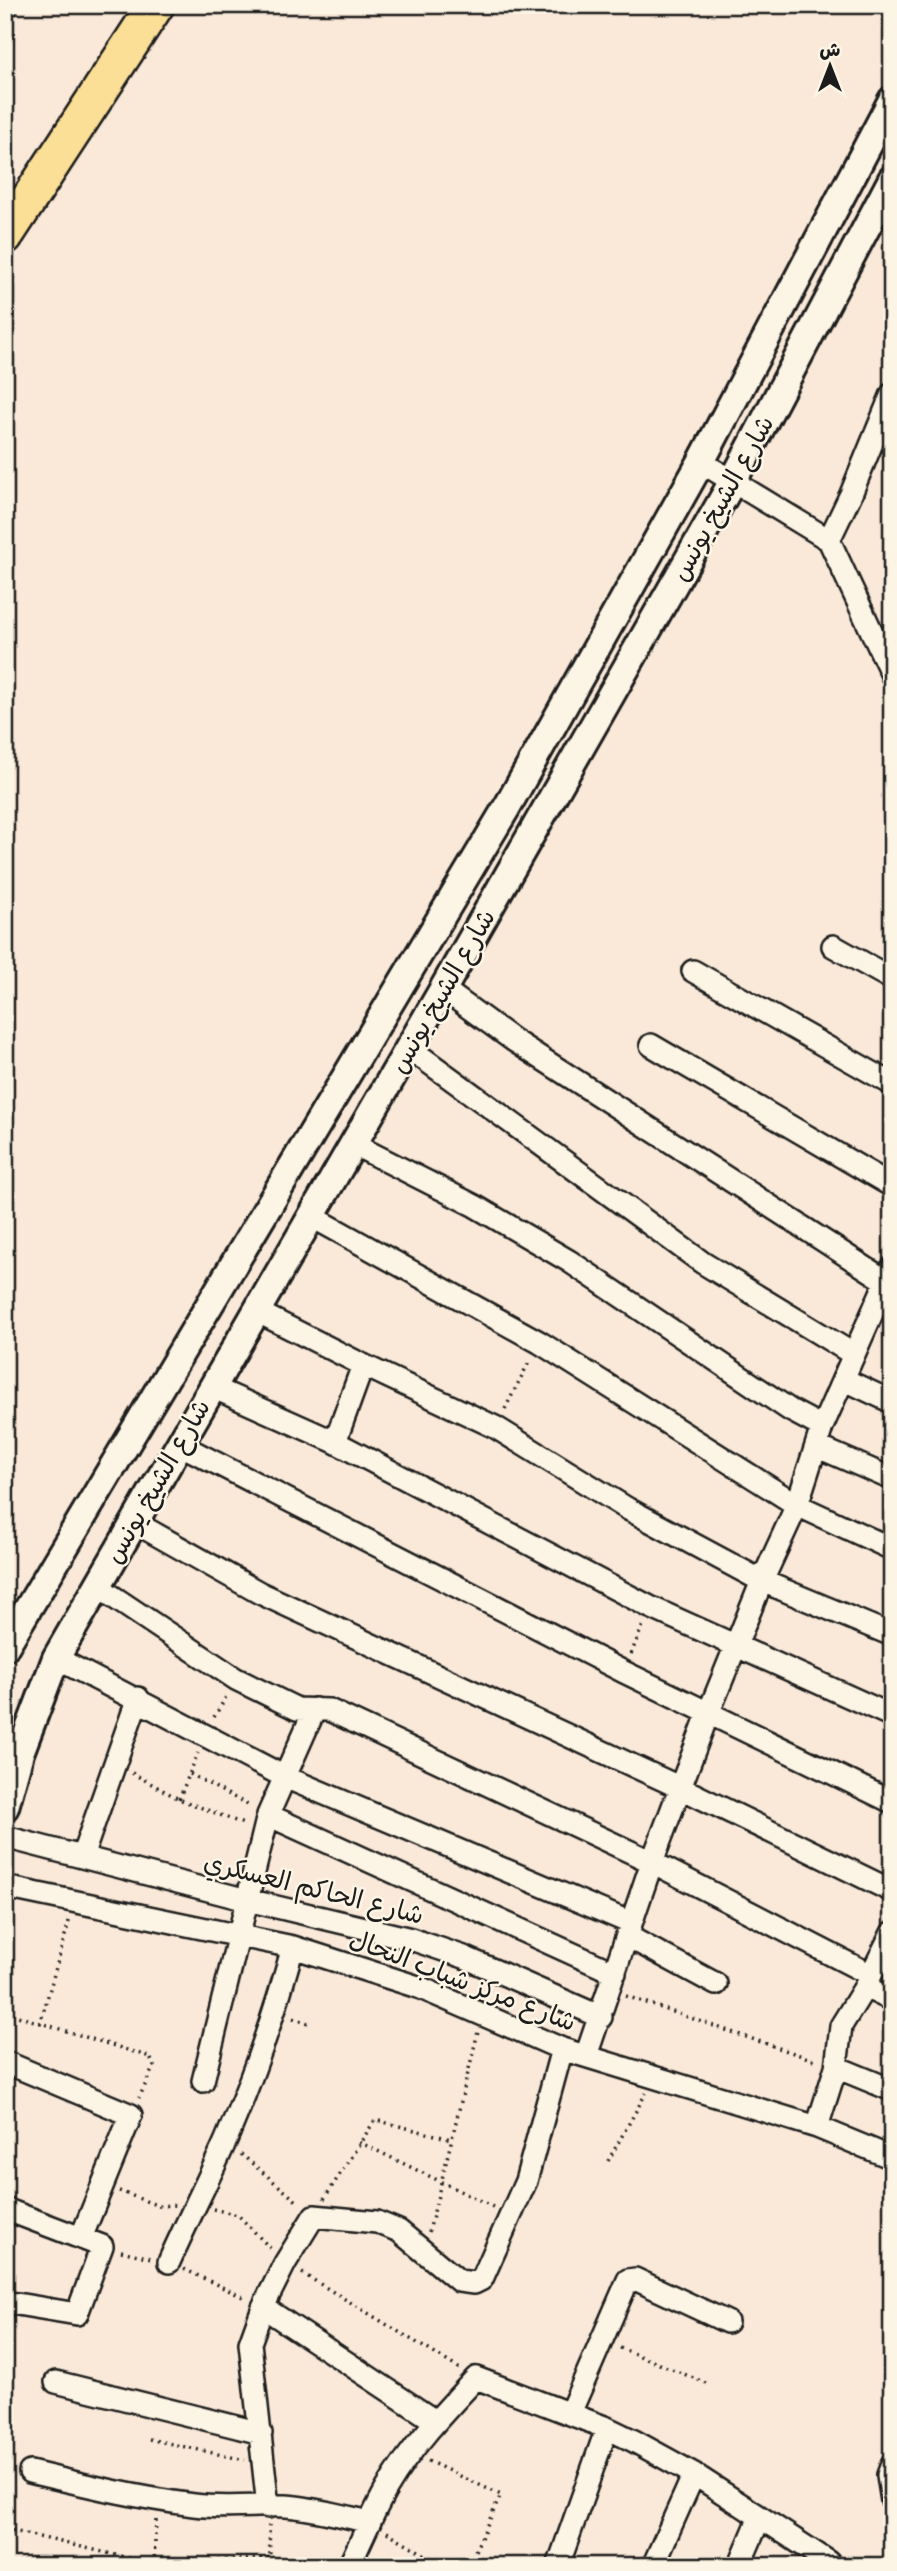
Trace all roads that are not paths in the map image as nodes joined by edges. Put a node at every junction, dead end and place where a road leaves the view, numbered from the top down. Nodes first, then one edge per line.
1 (130, 5) edge
2 (156, 5) edge
3 (892, 100) edge
4 (892, 179) edge
5 (5, 196) edge
6 (5, 236) edge
7 (892, 394) edge
8 (701, 462) junction
9 (733, 481) junction
10 (829, 540) junction
11 (892, 675) edge
12 (833, 946) dead end
13 (693, 971) dead end
14 (892, 979) edge
15 (443, 989) junction
16 (393, 997) junction
17 (426, 1018) junction
18 (651, 1045) dead end
19 (409, 1048) junction
20 (892, 1084) edge
21 (353, 1144) junction
22 (892, 1186) edge
23 (311, 1216) junction
24 (889, 1275) edge
25 (885, 1306) edge
26 (256, 1311) junction
27 (853, 1353) junction
28 (363, 1365) junction
29 (843, 1379) junction
30 (212, 1387) junction
31 (892, 1402) edge
32 (819, 1436) junction
33 (335, 1442) junction
34 (179, 1444) junction
35 (892, 1479) edge
36 (797, 1505) junction
37 (134, 1522) junction
38 (892, 1549) edge
39 (762, 1581) junction
40 (97, 1586) junction
41 (892, 1635) edge
42 (735, 1644) junction
43 (5, 1647) edge
44 (56, 1658) junction
45 (138, 1698) junction
46 (315, 1709) junction
47 (708, 1714) junction
48 (892, 1716) edge
49 (285, 1777) junction
50 (681, 1788) junction
51 (892, 1802) edge
52 (5, 1807) edge
53 (266, 1824) junction
54 (5, 1838) edge
55 (82, 1857) junction
56 (652, 1862) junction
57 (5, 1887) edge
58 (892, 1891) edge
59 (247, 1900) junction
60 (629, 1930) junction
61 (892, 1933) edge
62 (238, 1934) junction
63 (293, 1947) junction
64 (868, 1981) junction
65 (612, 1982) junction
66 (716, 1984) dead end
67 (892, 2000) edge
68 (601, 2017) junction
69 (562, 2049) junction
70 (586, 2056) junction
71 (5, 2062) edge
72 (836, 2067) junction
73 (203, 2081) dead end
74 (892, 2090) edge
75 (817, 2127) junction
76 (892, 2158) edge
77 (5, 2209) edge
78 (81, 2238) junction
79 (169, 2262) road end
80 (5, 2302) edge
81 (263, 2307) junction
82 (727, 2322) dead end
83 (56, 2382) dead end
84 (570, 2413) junction
85 (435, 2421) junction
86 (607, 2428) junction
87 (261, 2433) junction
88 (892, 2463) edge
89 (30, 2472) dead end
90 (694, 2474) junction
91 (892, 2501) edge
92 (268, 2507) junction
93 (761, 2517) junction
94 (370, 2522) junction
95 (831, 2564) edge
96 (349, 2566) edge
97 (558, 2566) edge
98 (653, 2566) edge
99 (739, 2566) edge

1 - 5 highway
2 - 6 highway
3 - 8 street, شارع الشيخ يونس
4 - 9 street, شارع الشيخ يونس
7 - 10 street
8 - 9 street
8 - 16 street, شارع الشيخ يونس
9 - 10 street
9 - 15 street, شارع الشيخ يونس
10 - 11 street
12 - 14 street
13 - 20 street
15 - 17 street, شارع الشيخ يونس
15 - 24 street
16 - 17 street
16 - 43 street, شارع الشيخ يونس
17 - 19 street, شارع الشيخ يونس
18 - 22 street
19 - 21 street, شارع الشيخ يونس
19 - 27 street
21 - 23 street, شارع الشيخ يونس
21 - 32 street
23 - 26 street, شارع الشيخ يونس
23 - 36 street
24 - 25 street
25 - 27 street
26 - 28 street
26 - 30 street, شارع الشيخ يونس
27 - 29 street
28 - 33 street
28 - 39 street
29 - 31 street
29 - 32 street
30 - 33 street
30 - 34 street, شارع الشيخ يونس
32 - 35 street
32 - 36 street
33 - 42 street
34 - 37 street, شارع الشيخ يونس
34 - 47 street
36 - 38 street
36 - 39 street
37 - 40 street, شارع الشيخ يونس
37 - 50 street
39 - 41 street
39 - 42 street
40 - 44 street, شارع الشيخ يونس
40 - 46 street
42 - 47 street
42 - 48 street
44 - 45 street
44 - 52 street, شارع الشيخ يونس
45 - 49 street
45 - 55 street
46 - 49 street
46 - 56 street
47 - 50 street
47 - 51 street
49 - 53 street
49 - 60 street
50 - 56 street
50 - 58 street
53 - 59 street
53 - 65 street
54 - 55 street, شارع الحاكم العسكري
55 - 59 street, شارع الحاكم العسكري
56 - 60 street
56 - 64 street
57 - 62 street, شارع مركز شباب النحال
59 - 62 street
59 - 68 street, شارع الحاكم العسكري
60 - 65 street
60 - 66 street
61 - 64 street
62 - 63 street, شارع مركز شباب النحال
62 - 73 street
63 - 69 street, شارع مركز شباب النحال
63 - 79 street
64 - 67 street
64 - 72 street
65 - 68 street
68 - 70 street
69 - 70 street, شارع مركز شباب النحال
69 - 81 street
70 - 75 street, شارع مركز شباب النحال
71 - 78 street
72 - 74 street
72 - 75 street
75 - 76 street, شارع مركز شباب النحال
77 - 78 street
78 - 80 street
81 - 85 street
81 - 87 street
82 - 84 street
83 - 87 street
84 - 85 street
84 - 86 street
85 - 94 street
86 - 90 street
86 - 97 street
87 - 92 street
88 - 91 street
89 - 92 street
90 - 93 street
90 - 98 street
92 - 94 street
93 - 95 street
93 - 99 street
94 - 96 street

